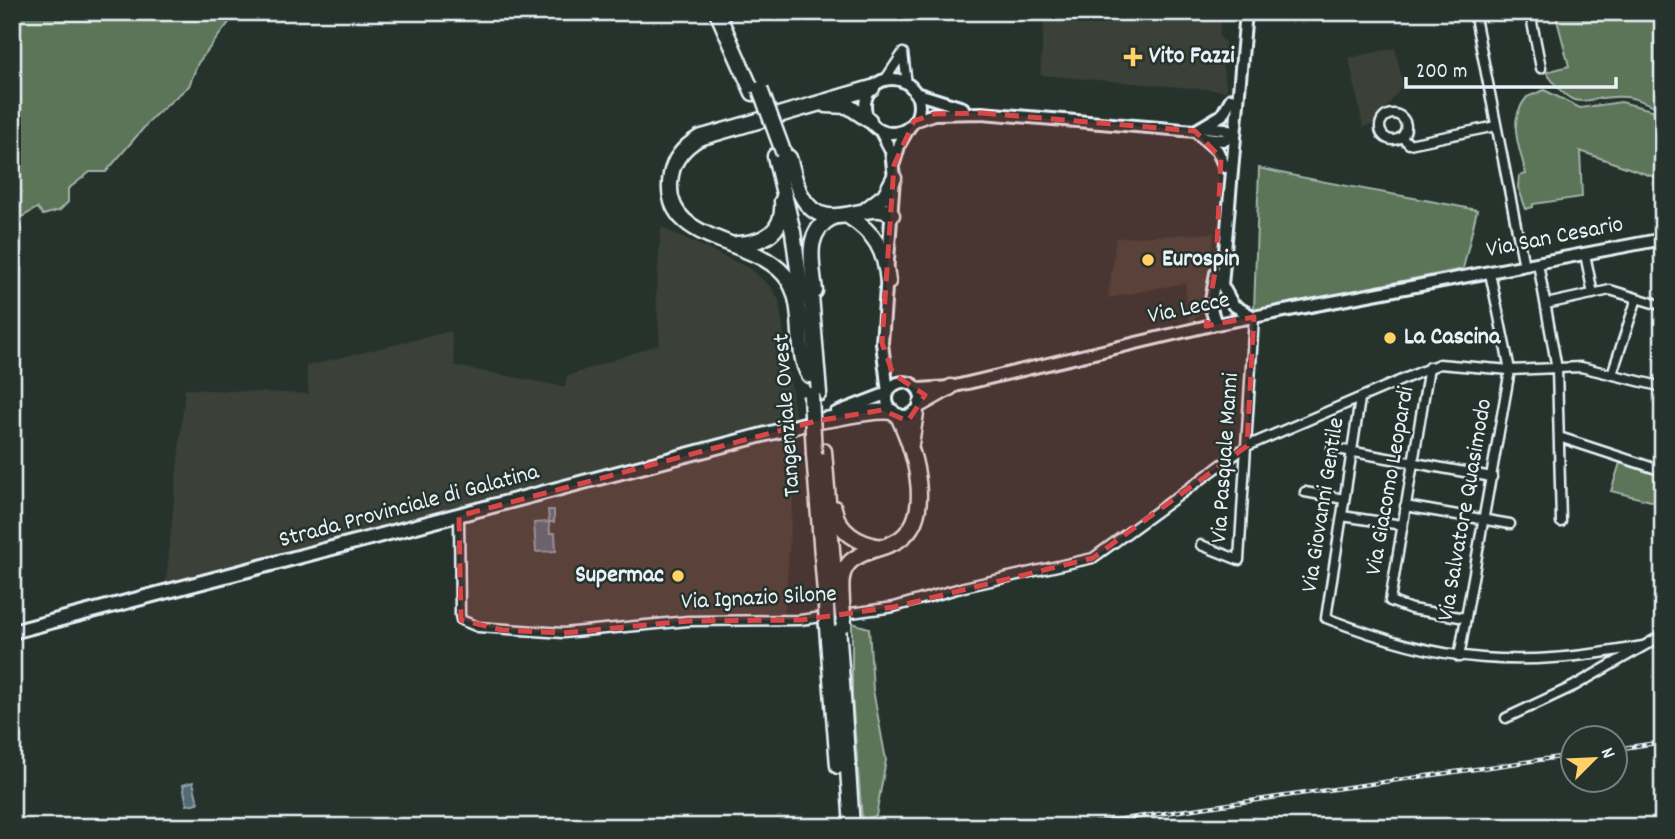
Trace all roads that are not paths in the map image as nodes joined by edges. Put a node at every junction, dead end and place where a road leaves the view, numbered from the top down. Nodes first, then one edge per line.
1 (717, 12) edge
2 (727, 12) edge
3 (1239, 12) edge
4 (1246, 12) edge
5 (1474, 12) edge
6 (1530, 12) edge
7 (1541, 68) dead end
8 (879, 84) junction
9 (911, 88) junction
10 (756, 91) junction
11 (1231, 99) junction
12 (814, 106) junction
13 (982, 113) junction
14 (912, 123) junction
15 (875, 125) junction
16 (1496, 126) junction
17 (1202, 132) junction
18 (1230, 134) junction
19 (1402, 137) dead end
20 (779, 157) junction
21 (1225, 166) junction
22 (894, 172) junction
23 (847, 215) junction
24 (892, 215) junction
25 (1663, 239) edge
26 (733, 244) junction
27 (1585, 254) junction
28 (1538, 263) junction
29 (1524, 266) junction
30 (1490, 273) junction
31 (1455, 279) joint
32 (888, 282) junction
33 (1224, 294) junction
34 (1593, 294) junction
35 (1637, 298) junction
36 (1546, 304) junction
37 (1210, 306) junction
38 (1663, 306) edge
39 (1254, 317) junction
40 (1220, 323) junction
41 (1184, 331) junction
42 (882, 343) junction
43 (817, 358) junction
44 (1429, 367) junction
45 (1557, 369) junction
46 (1510, 370) junction
47 (1612, 374) junction
48 (809, 375) junction
49 (903, 382) junction
50 (951, 387) junction
51 (1663, 387) edge
52 (919, 389) junction
53 (888, 393) junction
54 (815, 394) junction
55 (1360, 399) junction
56 (867, 401) junction
57 (918, 408) junction
58 (895, 414) junction
59 (855, 417) junction
60 (816, 421) junction
61 (1559, 437) junction
62 (1247, 446) junction
63 (1332, 448) dead end
64 (910, 449) junction
65 (1351, 452) junction
66 (821, 454) junction
67 (1413, 462) junction
68 (1663, 471) edge
69 (1492, 477) junction
70 (1305, 492) dead end
71 (1344, 499) junction
72 (1405, 506) junction
73 (458, 516) junction
74 (1342, 516) junction
75 (1483, 519) junction
76 (1561, 522) dead end
77 (1510, 524) dead end
78 (1402, 526) junction
79 (1201, 545) dead end
80 (884, 547) junction
81 (835, 605) junction
82 (1466, 618) junction
83 (836, 625) junction
84 (12, 632) edge
85 (1663, 635) edge
86 (1643, 646) junction
87 (1459, 657) junction
88 (1506, 718) dead end
89 (845, 795) junction
90 (843, 827) edge
91 (852, 827) edge

1 - 10 highway, Tangenziale Ovest
2 - 10 highway, Tangenziale Ovest
3 - 11 main road
4 - 18 main road
5 - 16 street
6 - 7 street
8 - 9 main road
8 - 9 street
8 - 12 highway
8 - 15 main road
9 - 13 main road
9 - 14 main road
10 - 20 highway, Tangenziale Ovest, bridge
11 - 17 main road
11 - 18 main road
12 - 15 highway
12 - 26 highway
13 - 14 main road
13 - 17 main road
14 - 15 main road
14 - 22 main road
15 - 22 main road
16 - 19 street
16 - 29 street
17 - 18 main road
17 - 21 main road
18 - 21 main road
18 - 33 main road
20 - 23 highway
20 - 26 highway
20 - 43 highway, Tangenziale Ovest
20 - 48 highway, Tangenziale Ovest
21 - 37 main road
22 - 23 highway
22 - 24 main road
23 - 24 highway
23 - 32 highway
23 - 43 highway
24 - 32 main road
25 - 27 main road, Via San Cesario
26 - 48 highway
27 - 28 main road, Via San Cesario
27 - 34 street
28 - 29 main road, Via San Cesario
28 - 36 street
29 - 30 main road, Via San Cesario
30 - 31 main road, Via San Cesario
30 - 46 street
31 - 39 main road, Via Lecce
32 - 42 main road
33 - 39 main road
33 - 40 main road
34 - 35 street
34 - 36 street
35 - 38 street
35 - 47 street
36 - 45 street
37 - 40 main road
37 - 41 main road
39 - 40 main road, Via Lecce
39 - 62 street, Via Pasquale Manni
40 - 41 main road, Via Lecce
41 - 50 main road, Via Lecce
42 - 49 main road
42 - 53 main road
43 - 54 highway, Tangenziale Ovest
44 - 46 street
44 - 55 street
44 - 67 street, Via Giacomo Leopardi
45 - 46 street
45 - 47 street
45 - 61 street
46 - 69 street, Via Salvatore Quasimodo
47 - 51 street
48 - 54 highway, Tangenziale Ovest
49 - 52 main road
49 - 53 main road
50 - 52 main road, Via Lecce
50 - 57 highway
52 - 57 main road
53 - 56 main road
53 - 58 main road
54 - 66 highway, Tangenziale Ovest, bridge
55 - 62 street
55 - 65 street, Via Giovanni Gentile
56 - 59 street
56 - 60 main road
57 - 58 main road
57 - 64 highway
58 - 59 highway
58 - 64 highway
59 - 60 highway
60 - 73 main road, Strada Provinciale di Galatina
61 - 68 street
61 - 76 street
62 - 73 street, Via Ignazio Silone
62 - 79 street, Via Pasquale Manni
63 - 65 street
64 - 80 highway
65 - 67 street
65 - 71 street, Via Giovanni Gentile
66 - 80 highway
66 - 81 highway, Tangenziale Ovest
67 - 69 street
67 - 72 street, Via Giacomo Leopardi
69 - 75 street, Via Salvatore Quasimodo
70 - 71 street
71 - 74 street, Via Giovanni Gentile
72 - 75 street
72 - 78 street, Via Giacomo Leopardi
73 - 84 main road, Strada Provinciale di Galatina
74 - 78 street
74 - 87 street, Via Giovanni Gentile
75 - 77 street
75 - 82 street, Via Salvatore Quasimodo
78 - 82 street, Via Giacomo Leopardi
80 - 81 highway
81 - 83 highway, bridge
82 - 87 street, Via Salvatore Quasimodo
83 - 89 highway
83 - 89 highway
85 - 86 street
86 - 87 street
86 - 88 street
89 - 90 highway
89 - 91 highway

